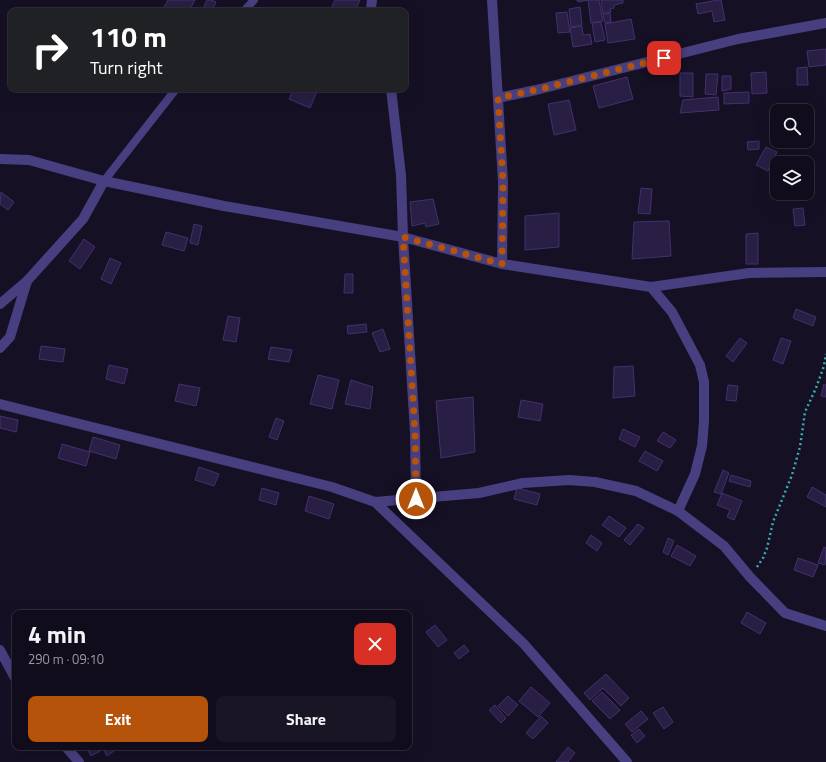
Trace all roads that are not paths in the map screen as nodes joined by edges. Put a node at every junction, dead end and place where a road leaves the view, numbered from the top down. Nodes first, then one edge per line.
1 (254, 0) edge
2 (492, 0) edge
3 (247, 8) edge
4 (826, 23) edge
5 (174, 92) edge
6 (391, 92) edge
7 (498, 98) junction
8 (0, 159) edge
9 (104, 181) junction
10 (403, 237) junction
11 (502, 264) junction
12 (826, 272) edge
13 (27, 281) junction
14 (651, 287) junction
15 (0, 304) edge
16 (0, 348) edge
17 (0, 404) edge
18 (416, 499) junction
19 (375, 502) junction
20 (678, 511) junction
21 (826, 626) edge
22 (0, 650) edge
23 (12, 672) edge
24 (69, 750) edge
25 (79, 762) edge
26 (627, 762) edge

1 - 3 lane
2 - 7 street
4 - 7 street
5 - 9 lane
6 - 10 street
7 - 11 street
8 - 9 street
9 - 10 street
9 - 13 street
10 - 11 street
10 - 18 street
11 - 14 street
12 - 14 street
13 - 15 street
13 - 16 street
14 - 20 street
17 - 19 street
18 - 19 street
18 - 20 street
19 - 26 street
20 - 21 street
22 - 23 street
24 - 25 street

